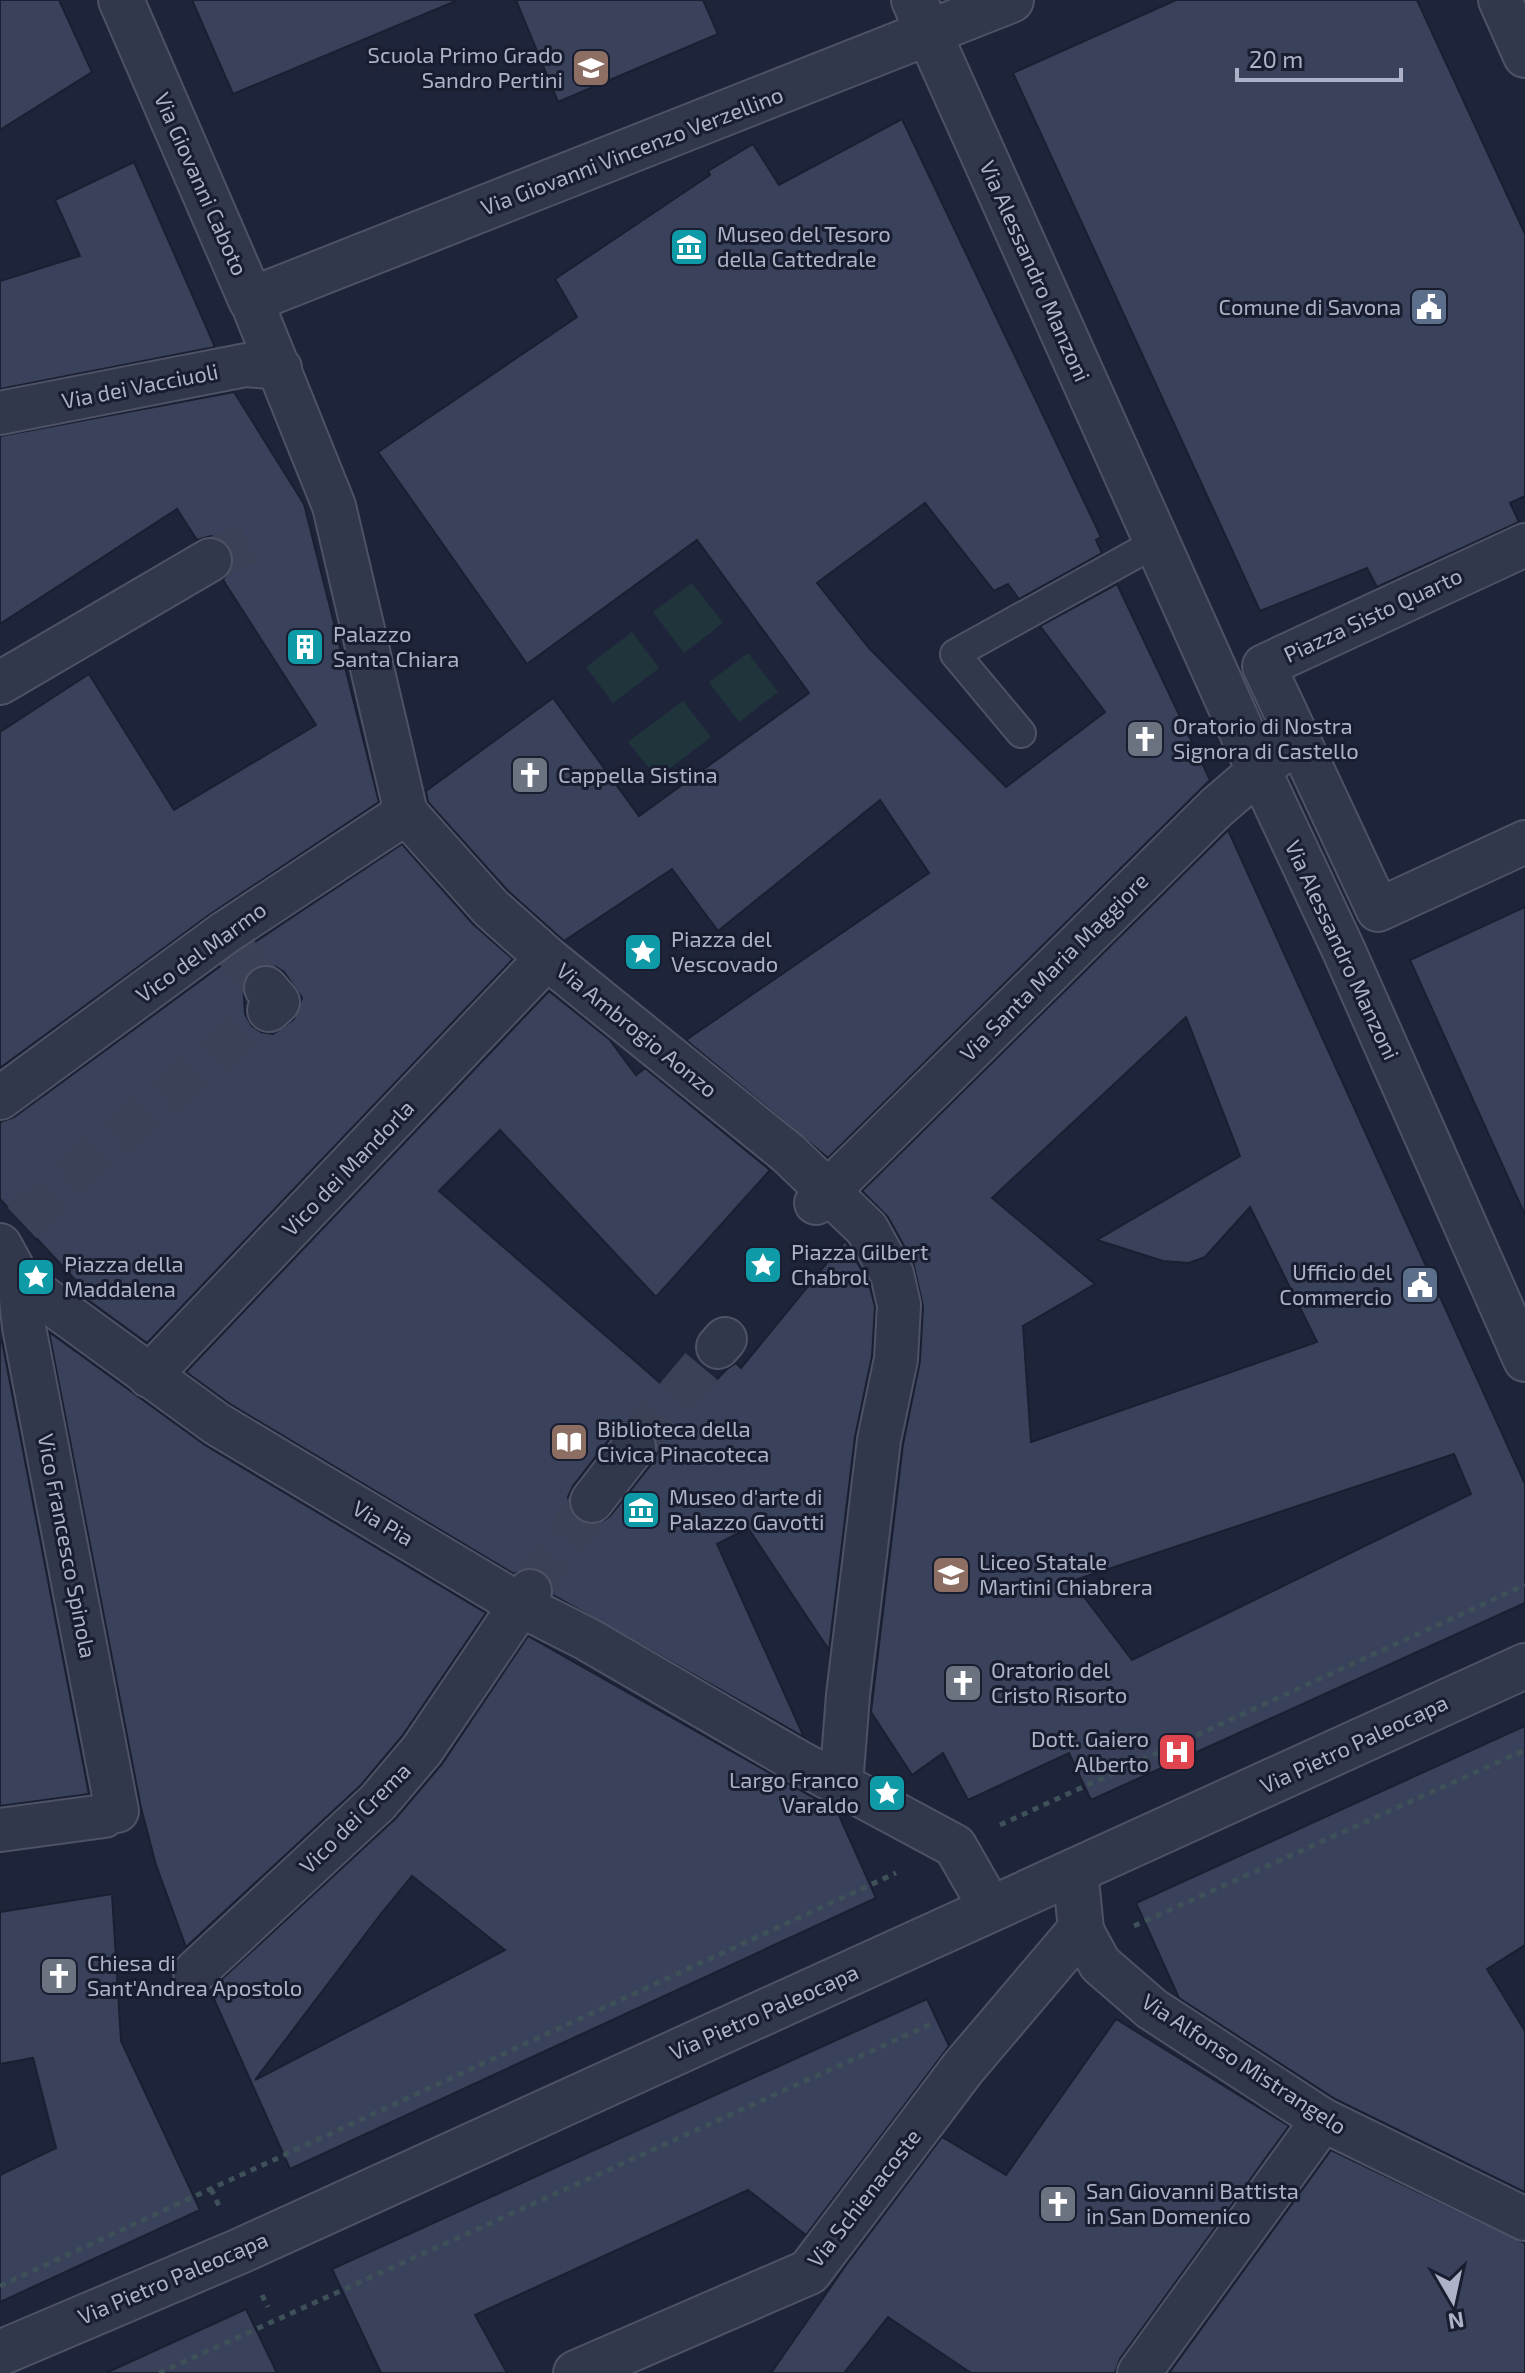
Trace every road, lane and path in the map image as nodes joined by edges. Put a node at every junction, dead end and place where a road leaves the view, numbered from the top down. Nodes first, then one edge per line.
1 (121, 0) edge
2 (1011, 0) edge
3 (1500, 0) edge
4 (922, 18) edge
5 (1525, 56) edge
6 (251, 300) junction
7 (280, 368) junction
8 (0, 413) edge
9 (1157, 542) junction
10 (1525, 545) edge
11 (210, 560) tunnel mouth
12 (0, 683) edge
13 (1021, 733) dead end
14 (1298, 738) junction
15 (1259, 770) junction
16 (406, 813) junction
17 (1525, 842) edge
18 (547, 958) junction
19 (0, 1098) edge
20 (822, 1198) junction
21 (10, 1246) edge
22 (1525, 1360) edge
23 (149, 1376) junction
24 (634, 1447) tunnel mouth
25 (592, 1501) tunnel mouth
26 (1525, 1585) edge
27 (525, 1598) junction
28 (1525, 1666) edge
29 (1525, 1750) edge
30 (841, 1785) junction
31 (0, 1830) edge
32 (955, 1846) junction
33 (1075, 1871) junction
34 (870, 1885) dead end
35 (991, 1909) junction
36 (1144, 1922) dead end
37 (1081, 1929) junction
38 (195, 1972) dead end
39 (937, 2021) dead end
40 (1323, 2120) junction
41 (1525, 2219) edge
42 (0, 2286) edge
43 (0, 2353) edge
44 (159, 2373) edge
45 (576, 2373) edge
46 (1139, 2373) edge

1 - 6 street, Via Giovanni Caboto
2 - 4 street, Via Giovanni Vincenzo Verzellino
3 - 5 street
4 - 6 street, Via Giovanni Vincenzo Verzellino
4 - 9 street, Via Alessandro Manzoni
6 - 7 street, Via Giovanni Caboto
7 - 8 street, Via dei Vacciuoli
7 - 16 street, Via Ambrogio Aonzo
9 - 13 lane
9 - 15 street, Via Alessandro Manzoni
10 - 14 street, Piazza Sisto Quarto
11 - 12 street
14 - 15 street, Via Santa Maria Maggiore
14 - 17 street, Piazza Sisto Quarto
15 - 20 street, Via Santa Maria Maggiore
15 - 22 street, Via Alessandro Manzoni
16 - 18 street, Via Ambrogio Aonzo
16 - 19 street, Vico del Marmo
18 - 20 street, Via Ambrogio Aonzo
18 - 23 street, Vico dei Mandorla
20 - 30 street, Via Ambrogio Aonzo
21 - 23 street, Via Pia
21 - 31 street, Vico Francesco Spinola
23 - 27 street, Via Pia
24 - 25 street
26 - 32 path
27 - 30 street, Via Pia
27 - 38 street, Vico dei Crema
28 - 33 street, Via Pietro Paleocapa
29 - 36 path
30 - 32 street
32 - 35 street
33 - 35 street, Via Pietro Paleocapa
33 - 37 street, Via Alfonso Mistrangelo
34 - 42 path
35 - 43 street, Via Pietro Paleocapa
37 - 40 street, Via Alfonso Mistrangelo
37 - 45 street, Via Schienacoste
39 - 44 path
40 - 41 street, Via Alfonso Mistrangelo
40 - 46 street

